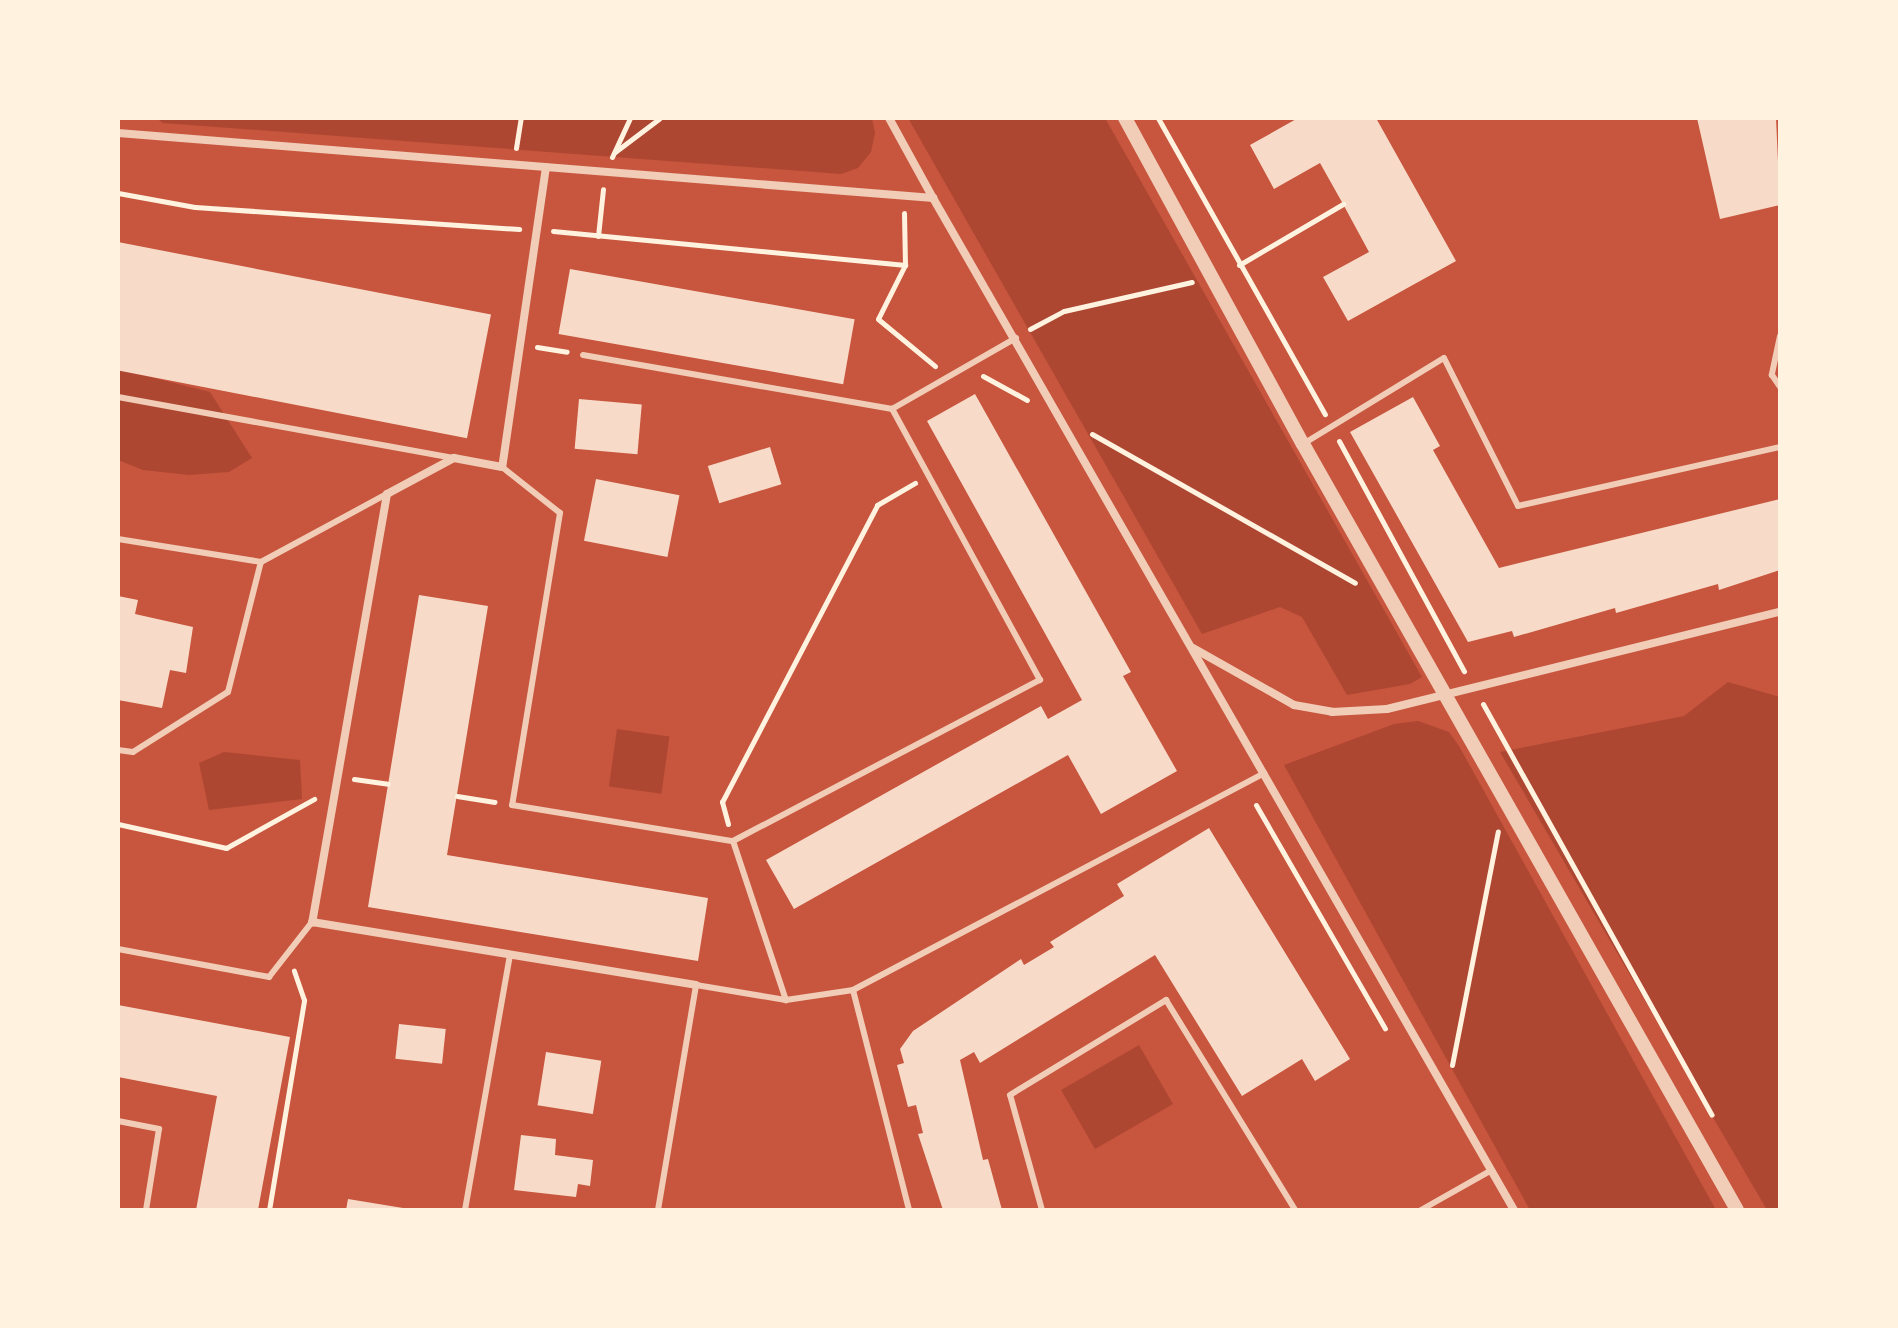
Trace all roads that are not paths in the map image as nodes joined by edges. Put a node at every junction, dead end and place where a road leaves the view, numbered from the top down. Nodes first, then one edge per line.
1 (889, 118) edge
2 (1125, 118) edge
3 (118, 133) edge
4 (546, 167) junction
5 (933, 198) junction
6 (1780, 336) edge
7 (1016, 338) junction
8 (583, 355) road end
9 (1780, 387) edge
10 (118, 397) edge
11 (892, 409) junction
12 (1303, 444) junction
13 (1780, 447) edge
14 (454, 458) junction
15 (502, 467) junction
16 (387, 494) junction
17 (118, 539) edge
18 (261, 562) junction
19 (1780, 612) edge
20 (1191, 647) junction
21 (1444, 692) junction
22 (118, 750) edge
23 (1265, 773) junction
24 (733, 841) junction
25 (312, 922) junction
26 (118, 949) edge
27 (510, 954) junction
28 (696, 985) junction
29 (853, 990) junction
30 (786, 1000) junction
31 (118, 1121) edge
32 (1492, 1170) junction
33 (146, 1210) edge
34 (465, 1210) edge
35 (658, 1210) edge
36 (909, 1210) edge
37 (1042, 1210) edge
38 (1295, 1210) edge
39 (1421, 1210) edge
40 (1514, 1210) edge
41 (1737, 1210) edge

1 - 5 street
2 - 12 street
3 - 4 street
4 - 5 street
4 - 15 street
5 - 7 street
6 - 9 lane
7 - 11 lane
7 - 20 street
8 - 11 lane
10 - 14 lane
11 - 24 lane
12 - 13 lane
12 - 21 street
14 - 15 street
14 - 16 street
15 - 24 lane
16 - 18 lane
16 - 25 street
17 - 18 lane
18 - 22 lane
19 - 21 street
20 - 21 street
20 - 23 street
21 - 41 street
23 - 29 lane
23 - 32 street
24 - 30 lane
25 - 26 lane
25 - 27 street
27 - 28 street
27 - 34 lane
28 - 30 lane
28 - 35 lane
29 - 30 lane
29 - 36 lane
31 - 33 lane
32 - 39 lane
32 - 40 street
37 - 38 lane

